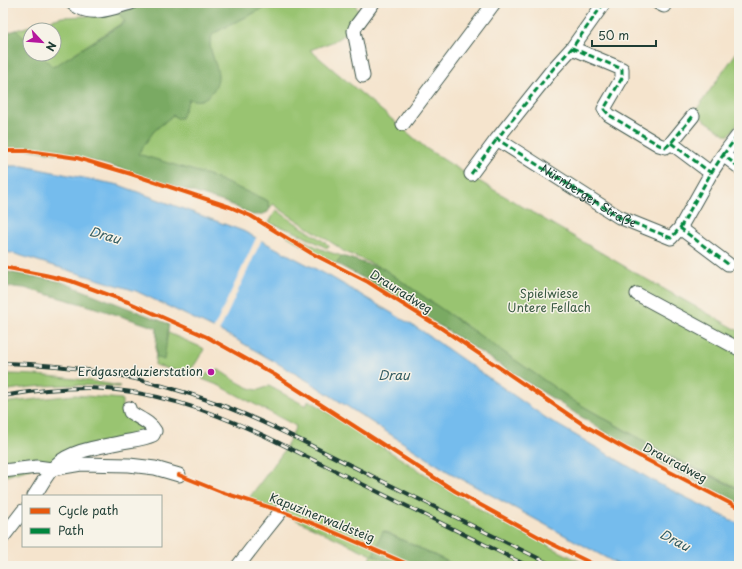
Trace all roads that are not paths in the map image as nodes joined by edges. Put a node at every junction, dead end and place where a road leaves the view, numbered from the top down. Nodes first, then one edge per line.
1 (72, 3) edge
2 (131, 3) edge
3 (373, 3) edge
4 (494, 3) edge
5 (604, 3) edge
6 (572, 48) junction
7 (363, 76) dead end
8 (692, 116) dead end
9 (403, 124) dead end
10 (739, 134) edge
11 (497, 139) junction
12 (671, 143) junction
13 (723, 155) junction
14 (739, 167) edge
15 (711, 173) junction
16 (471, 174) dead end
17 (680, 228) junction
18 (728, 264) dead end
19 (637, 294) dead end
20 (739, 349) edge
21 (129, 408) dead end
22 (52, 469) junction
23 (3, 471) edge
24 (179, 475) dead end
25 (35, 495) edge
26 (281, 510) dead end
27 (22, 513) edge
28 (3, 537) edge
29 (238, 566) edge

1 - 2 street
3 - 7 street
4 - 9 street
5 - 6 street
6 - 11 street
6 - 12 street
8 - 12 street
10 - 13 street
11 - 16 street
11 - 17 street, Nürnberger Straße
12 - 15 street
13 - 14 street
13 - 15 street
15 - 17 street
17 - 18 street
19 - 20 street
21 - 22 street
22 - 23 street
22 - 24 street
22 - 25 street
26 - 29 street
27 - 28 street

